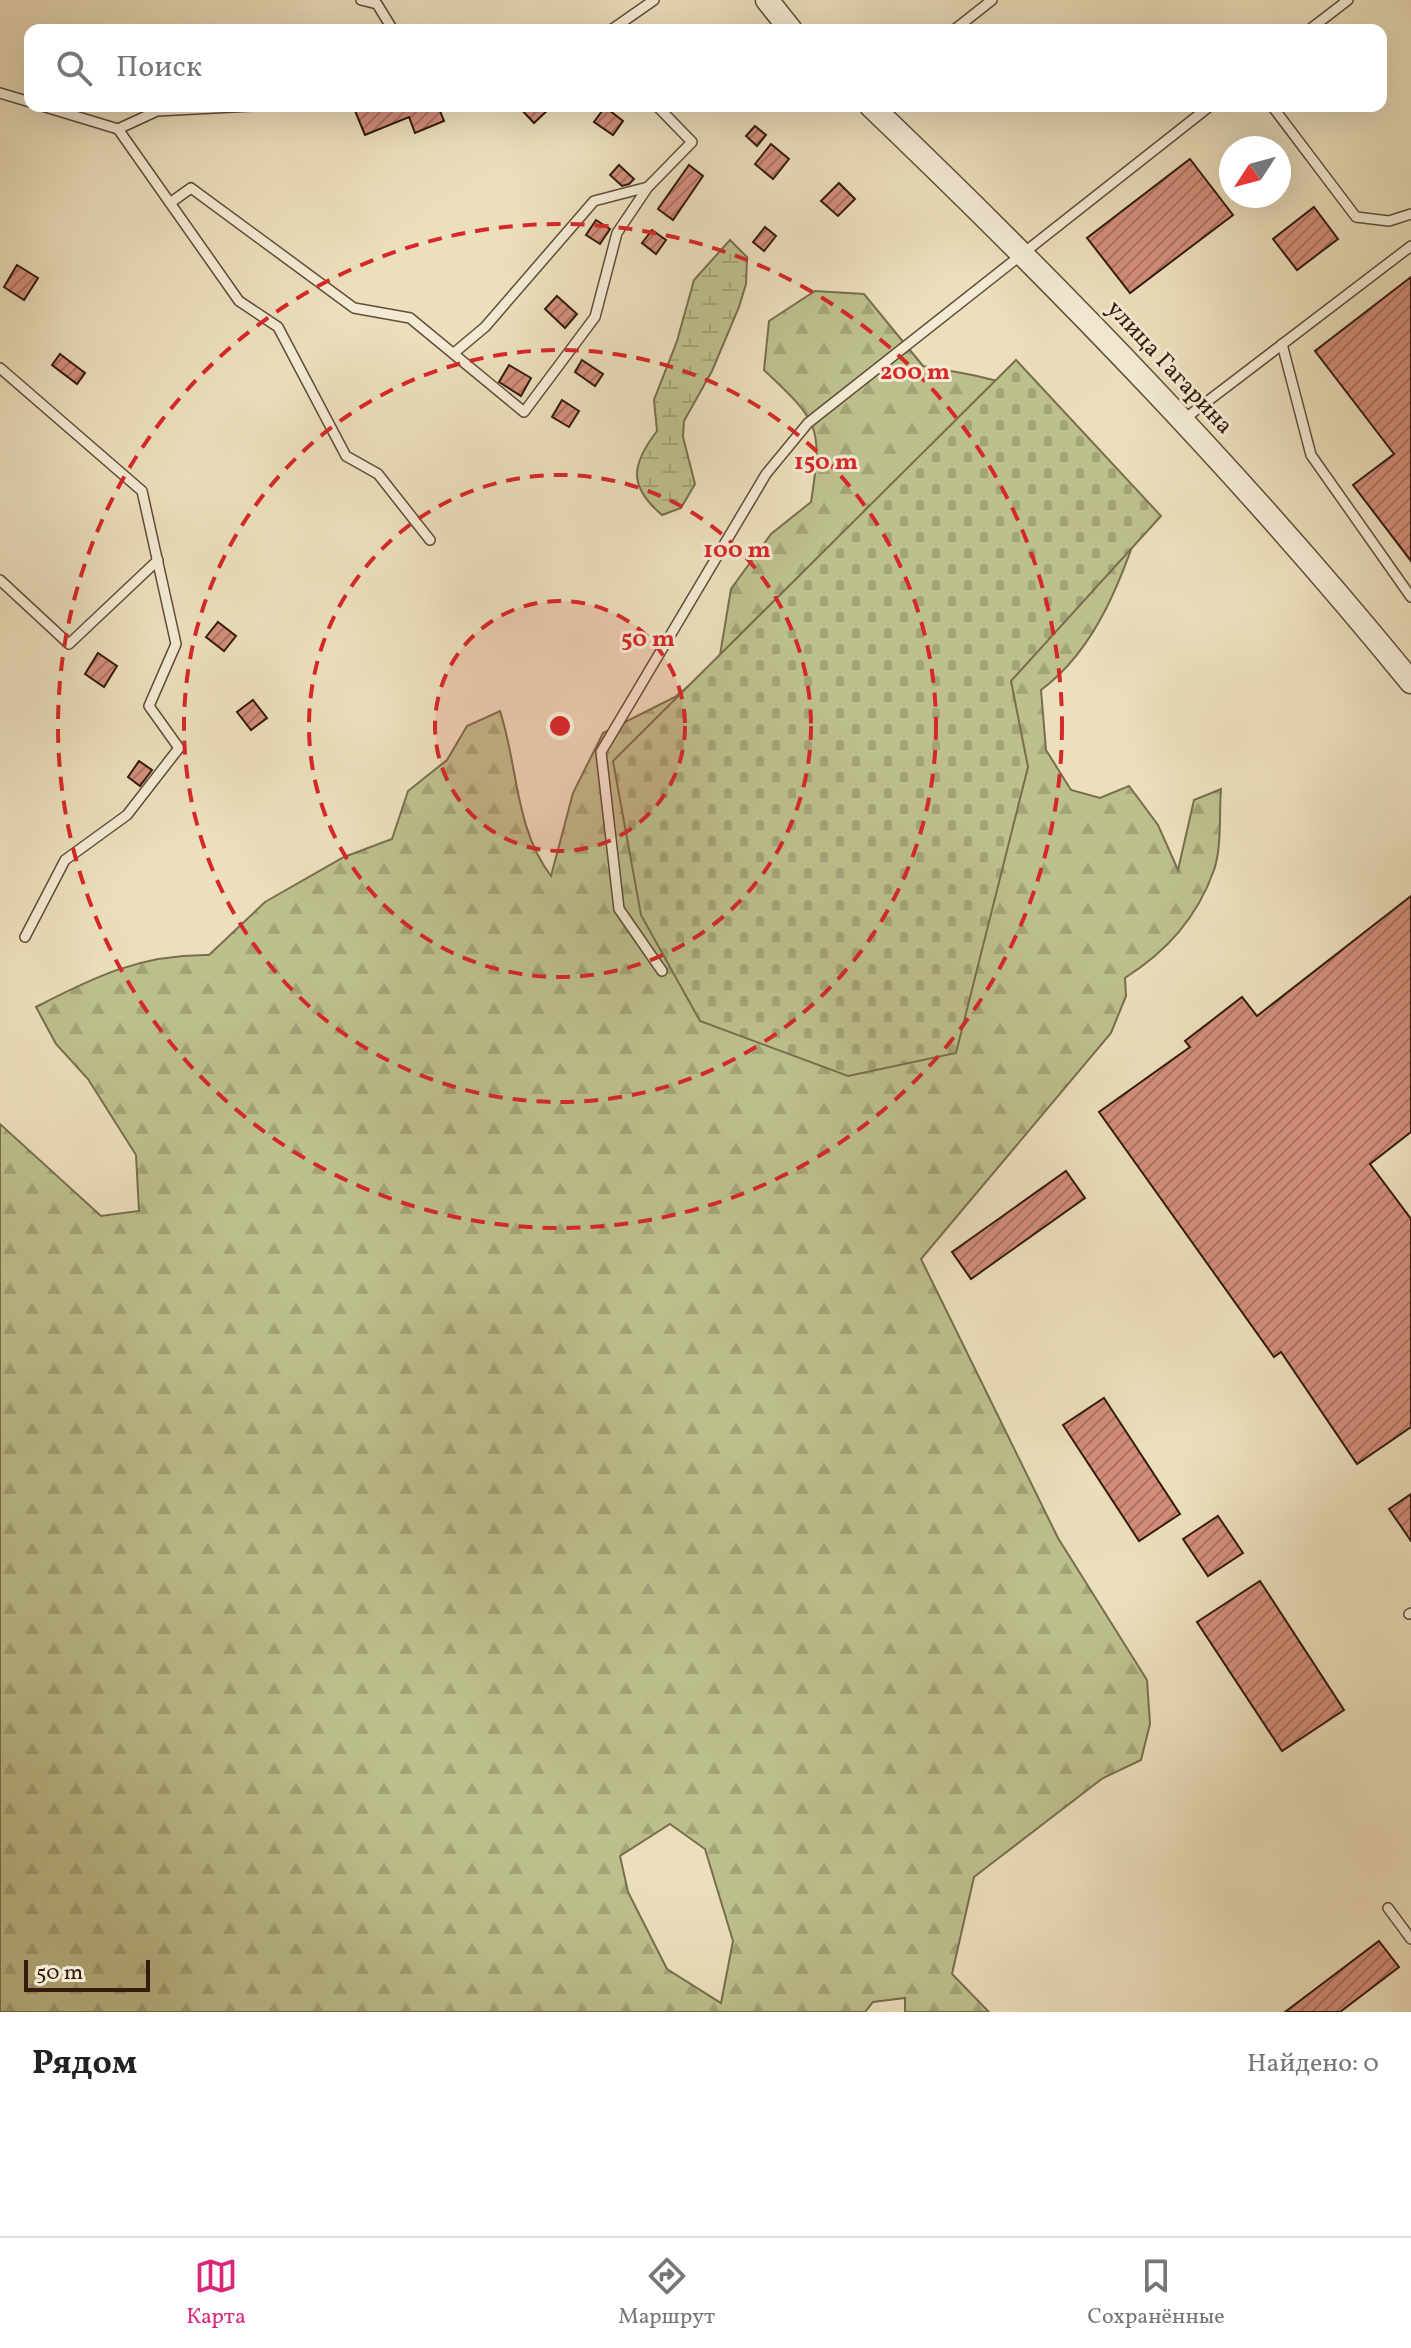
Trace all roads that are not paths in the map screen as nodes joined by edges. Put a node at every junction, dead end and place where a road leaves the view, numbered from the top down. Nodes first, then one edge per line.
1 (361, 0) edge
2 (654, 0) edge
3 (767, 0) edge
4 (992, 0) edge
5 (1348, 0) edge
6 (389, 24) edge
7 (620, 24) edge
8 (786, 24) edge
9 (962, 24) edge
10 (1317, 24) edge
11 (0, 93) edge
12 (24, 100) edge
13 (62, 112) edge
14 (155, 112) edge
15 (663, 112) edge
16 (877, 112) edge
17 (1202, 112) edge
18 (1277, 112) edge
19 (118, 129) junction
20 (648, 187) junction
21 (170, 203) junction
22 (1411, 214) edge
23 (1411, 246) edge
24 (1023, 251) junction
25 (1282, 344) junction
26 (454, 353) junction
27 (0, 368) edge
28 (1183, 420) junction
29 (430, 540) dead end
30 (158, 560) junction
31 (0, 580) edge
32 (1411, 597) edge
33 (1411, 682) edge
34 (25, 937) dead end
35 (662, 971) dead end
36 (1388, 1908) dead end
37 (1411, 1939) edge

1 - 6 lane
2 - 7 lane
3 - 8 street
4 - 9 lane
5 - 10 lane
11 - 12 lane
13 - 19 lane
14 - 19 lane
15 - 20 lane
16 - 24 street, улица Гагарина
17 - 24 lane
18 - 22 lane
19 - 21 lane
20 - 26 lane
20 - 26 lane
21 - 26 lane
21 - 29 lane
23 - 25 lane
24 - 28 street, улица Гагарина
24 - 35 lane
25 - 28 lane
25 - 32 lane
27 - 30 lane
28 - 33 street, улица Гагарина
30 - 31 lane
30 - 34 lane
36 - 37 lane

